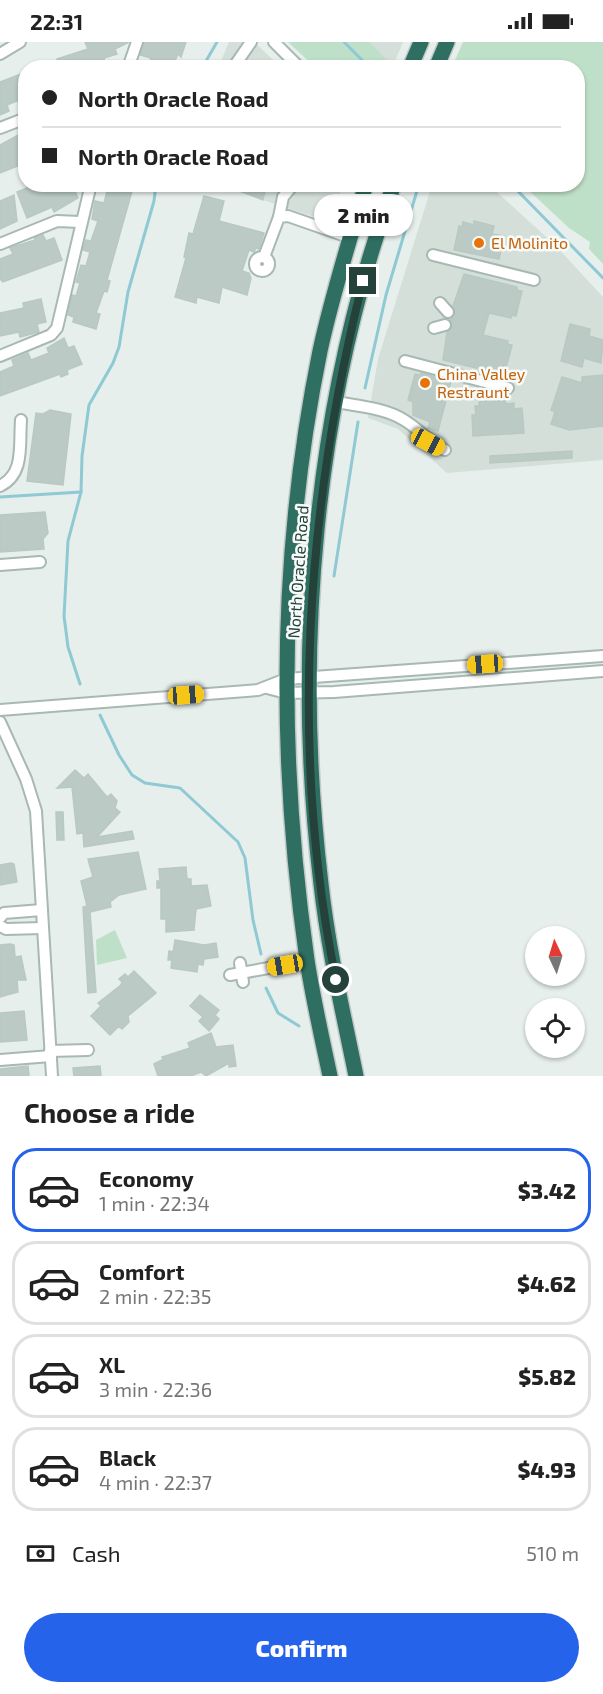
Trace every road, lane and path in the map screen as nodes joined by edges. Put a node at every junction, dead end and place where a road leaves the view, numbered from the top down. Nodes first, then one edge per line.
1 (20, 42) edge
2 (137, 42) edge
3 (251, 42) edge
4 (274, 42) edge
5 (421, 42) edge
6 (447, 42) edge
7 (0, 54) edge
8 (131, 60) edge
9 (239, 60) edge
10 (292, 60) edge
11 (413, 60) edge
12 (439, 60) edge
13 (18, 121) edge
14 (0, 128) edge
15 (89, 192) edge
16 (287, 192) edge
17 (364, 192) edge
18 (391, 192) edge
19 (279, 217) junction
20 (80, 222) junction
21 (351, 238) junction
22 (0, 244) edge
23 (433, 255) dead end
24 (264, 257) dead end
25 (534, 280) dead end
26 (0, 356) edge
27 (405, 361) dead end
28 (508, 388) dead end
29 (336, 402) junction
30 (21, 420) dead end
31 (445, 450) dead end
32 (0, 486) edge
33 (40, 562) dead end
34 (0, 565) edge
35 (603, 656) edge
36 (438, 668) junction
37 (603, 671) edge
38 (440, 683) junction
39 (311, 685) junction
40 (286, 686) junction
41 (0, 710) edge
42 (0, 722) edge
43 (42, 910) junction
44 (0, 918) edge
45 (0, 926) edge
46 (43, 927) junction
47 (307, 961) junction
48 (239, 973) dead end
49 (88, 1050) dead end
50 (51, 1053) junction
51 (0, 1059) edge
52 (52, 1076) edge
53 (330, 1076) edge
54 (356, 1076) edge

1 - 7 street
2 - 8 street
3 - 9 street
4 - 10 street
5 - 11 highway
6 - 12 highway
13 - 14 street
15 - 20 street
16 - 19 street
17 - 21 highway, North Oracle Road
18 - 29 highway, North Oracle Road
19 - 21 street
19 - 24 street
20 - 22 street
20 - 26 street
21 - 40 highway, North Oracle Road
23 - 25 street
27 - 28 street
29 - 31 street
29 - 39 highway, North Oracle Road
30 - 32 street
33 - 34 street
35 - 36 street
36 - 38 street
36 - 39 street
37 - 38 street
38 - 39 street
39 - 40 street
39 - 54 highway, North Oracle Road
40 - 41 street
40 - 47 highway, North Oracle Road
42 - 43 street
43 - 44 street
43 - 46 street
45 - 46 street
46 - 50 street
47 - 48 street
47 - 53 highway, North Oracle Road
49 - 50 street
50 - 51 street
50 - 52 street

